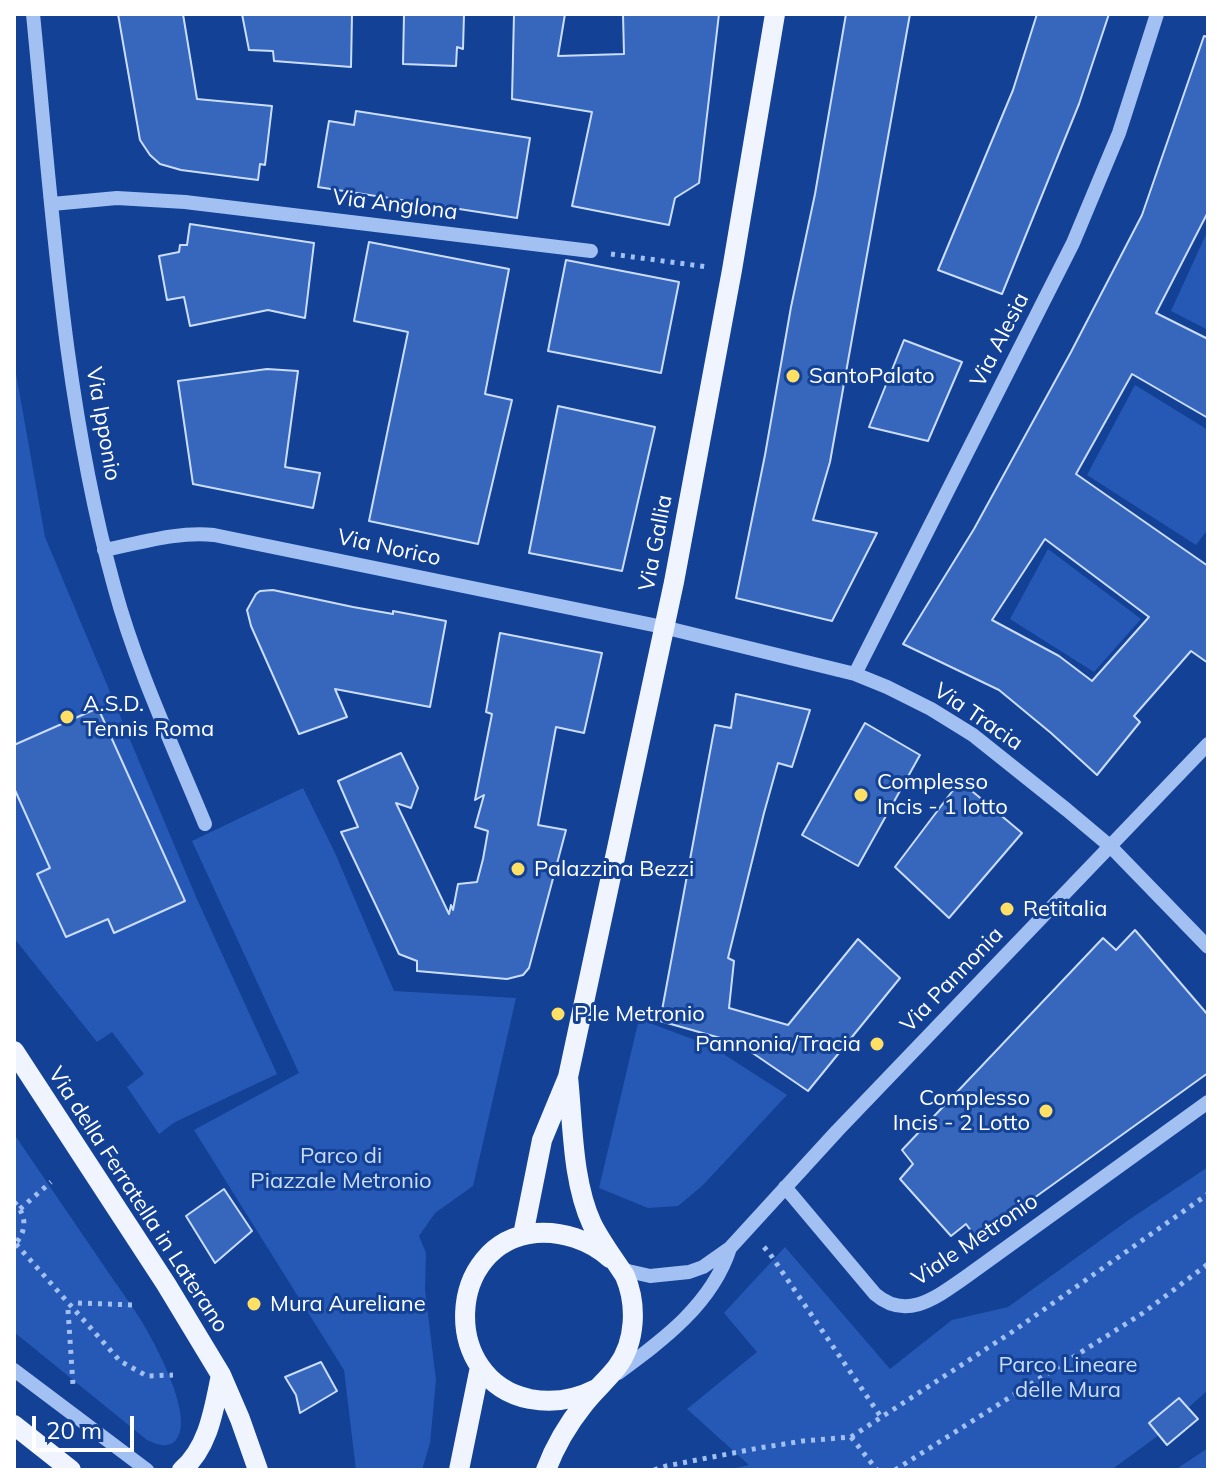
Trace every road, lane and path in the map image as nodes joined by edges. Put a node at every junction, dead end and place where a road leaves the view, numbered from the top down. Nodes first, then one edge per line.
1 (33, 14) edge
2 (775, 14) edge
3 (1157, 14) edge
4 (52, 204) junction
5 (591, 251) joint
6 (732, 270) junction
7 (104, 550) junction
8 (663, 627) junction
9 (855, 674) junction
10 (1208, 744) edge
11 (205, 824) dead end
12 (1111, 847) junction
13 (1208, 947) edge
14 (14, 1051) edge
15 (568, 1077) junction
16 (1208, 1102) edge
17 (51, 1182) dead end
18 (785, 1187) junction
19 (1208, 1194) edge
20 (14, 1202) edge
21 (20, 1209) junction
22 (523, 1235) junction
23 (15, 1244) edge
24 (730, 1248) junction
25 (766, 1250) dead end
26 (1208, 1264) edge
27 (619, 1266) junction
28 (78, 1303) dead end
29 (135, 1305) dead end
30 (68, 1310) dead end
31 (480, 1367) junction
32 (14, 1370) edge
33 (173, 1375) dead end
34 (221, 1375) junction
35 (600, 1386) junction
36 (74, 1394) dead end
37 (881, 1417) junction
38 (14, 1425) edge
39 (851, 1437) junction
40 (71, 1470) edge
41 (147, 1470) edge
42 (182, 1470) edge
43 (258, 1470) edge
44 (459, 1470) edge
45 (546, 1470) edge
46 (654, 1470) edge
47 (877, 1470) edge
48 (895, 1470) edge

1 - 4 street, Via Ipponio
2 - 6 main road, Via Gallia
3 - 9 street, Via Alesia
4 - 5 street, Via Anglona
4 - 7 street, Via Ipponio
5 - 6 path
6 - 8 main road, Via Gallia
7 - 8 street, Via Norico
7 - 11 street, Via Ipponio
8 - 9 street, Via Tracia
8 - 15 main road, Via Gallia
9 - 12 street, Via Tracia
10 - 12 street, Via Pannonia
12 - 13 street, Via Tracia
12 - 18 street, Via Pannonia
14 - 34 main road, Via della Ferratella in Laterano
15 - 22 main road
15 - 27 main road
16 - 18 street, Viale Metronio
17 - 21 path
18 - 24 street, Via Pannonia
19 - 37 path
20 - 21 path
21 - 23 path
22 - 27 main road
22 - 31 main road
23 - 33 path
24 - 27 street
24 - 35 street
25 - 37 path
26 - 48 path
27 - 35 main road
28 - 29 path
30 - 36 path
31 - 35 main road
31 - 44 main road
32 - 41 street
34 - 42 main road
34 - 43 main road, Via della Ferratella in Laterano
35 - 45 main road
37 - 39 path
38 - 40 main road
39 - 46 path
39 - 47 path

